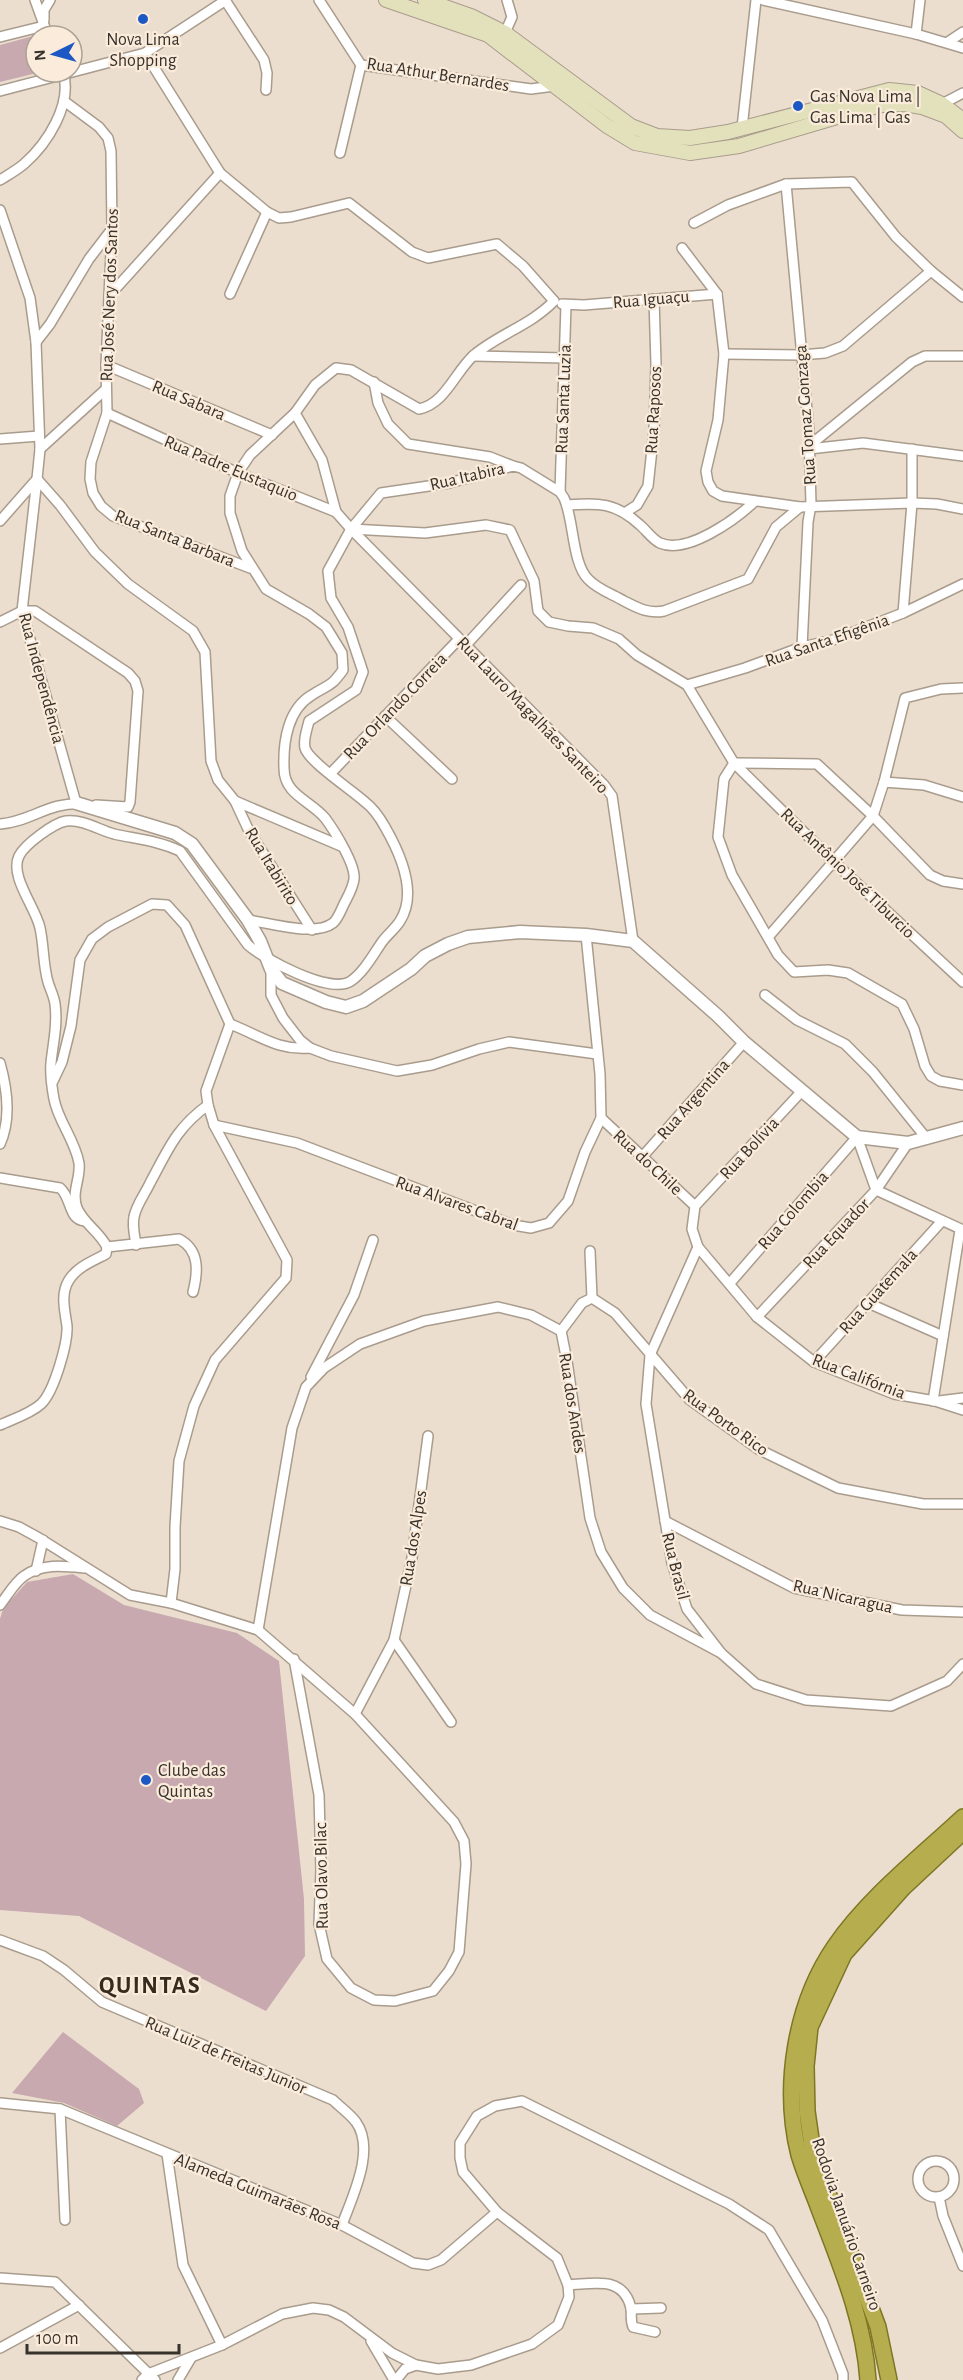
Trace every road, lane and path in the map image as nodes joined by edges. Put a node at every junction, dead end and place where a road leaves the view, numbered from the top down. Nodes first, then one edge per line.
1 (35, 0) edge
2 (225, 0) edge
3 (319, 0) edge
4 (386, 0) edge
5 (425, 0) edge
6 (507, 0) edge
7 (756, 0) edge
8 (763, 0) edge
9 (920, 0) edge
10 (46, 1) edge
11 (43, 24) edge
12 (44, 24) edge
13 (24, 31) edge
14 (963, 32) edge
15 (505, 33) junction
16 (916, 34) junction
17 (0, 37) edge
18 (948, 42) junction
19 (963, 48) edge
20 (145, 53) junction
21 (361, 65) junction
22 (84, 69) edge
23 (26, 84) edge
24 (64, 84) edge
25 (554, 86) junction
26 (266, 90) dead end
27 (0, 91) edge
28 (963, 93) edge
29 (64, 101) junction
30 (942, 104) junction
31 (963, 120) edge
32 (742, 128) junction
33 (963, 131) edge
34 (340, 153) dead end
35 (220, 173) junction
36 (0, 180) edge
37 (786, 184) junction
38 (0, 210) edge
39 (267, 212) junction
40 (694, 223) dead end
41 (112, 229) junction
42 (682, 248) dead end
43 (931, 271) junction
44 (230, 294) dead end
45 (717, 294) junction
46 (110, 296) junction
47 (963, 297) edge
48 (654, 299) junction
49 (554, 301) junction
50 (566, 305) junction
51 (36, 342) junction
52 (724, 354) junction
53 (801, 355) junction
54 (473, 356) junction
55 (963, 356) edge
56 (565, 358) junction
57 (106, 364) junction
58 (374, 382) junction
59 (106, 389) junction
60 (106, 413) junction
61 (295, 413) junction
62 (272, 435) junction
63 (39, 436) junction
64 (0, 439) edge
65 (809, 447) junction
66 (40, 449) junction
67 (912, 449) junction
68 (963, 456) edge
69 (513, 466) junction
70 (238, 473) junction
71 (37, 479) junction
72 (560, 492) junction
73 (754, 502) junction
74 (912, 503) junction
75 (567, 504) junction
76 (811, 505) junction
77 (101, 506) joint
78 (800, 507) junction
79 (963, 508) edge
80 (336, 512) junction
81 (626, 512) junction
82 (0, 520) edge
83 (351, 529) junction
84 (250, 568) junction
85 (963, 584) edge
86 (521, 585) dead end
87 (22, 611) junction
88 (903, 613) junction
89 (0, 622) edge
90 (462, 642) junction
91 (802, 647) junction
92 (687, 685) junction
93 (963, 688) edge
94 (385, 716) junction
95 (734, 764) junction
96 (331, 773) junction
97 (452, 779) dead end
98 (884, 782) junction
99 (963, 797) edge
100 (235, 801) junction
101 (76, 803) junction
102 (873, 816) junction
103 (0, 824) edge
104 (341, 846) junction
105 (834, 862) junction
106 (963, 884) edge
107 (248, 920) junction
108 (312, 930) junction
109 (586, 935) junction
110 (769, 936) junction
111 (633, 941) junction
112 (269, 963) junction
113 (963, 982) edge
114 (765, 995) dead end
115 (230, 1024) junction
116 (744, 1041) junction
117 (310, 1048) junction
118 (597, 1054) junction
119 (0, 1063) edge
120 (52, 1083) junction
121 (963, 1085) edge
122 (802, 1091) junction
123 (208, 1105) junction
124 (601, 1118) junction
125 (214, 1125) junction
126 (963, 1128) edge
127 (857, 1137) junction
128 (927, 1139) junction
129 (908, 1143) junction
130 (0, 1144) edge
131 (643, 1156) junction
132 (0, 1178) edge
133 (876, 1190) junction
134 (695, 1206) junction
135 (84, 1221) junction
136 (942, 1221) junction
137 (962, 1230) edge
138 (373, 1240) dead end
139 (136, 1245) junction
140 (107, 1247) junction
141 (698, 1247) junction
142 (590, 1251) dead end
143 (730, 1283) junction
144 (193, 1292) dead end
145 (592, 1298) junction
146 (868, 1303) junction
147 (757, 1317) junction
148 (561, 1331) junction
149 (943, 1336) junction
150 (650, 1355) junction
151 (814, 1362) junction
152 (306, 1387) junction
153 (963, 1398) edge
154 (934, 1401) junction
155 (963, 1410) edge
156 (0, 1425) edge
157 (428, 1436) dead end
158 (963, 1504) edge
159 (0, 1521) edge
160 (665, 1521) junction
161 (43, 1540) junction
162 (86, 1569) junction
163 (36, 1571) junction
164 (171, 1603) junction
165 (0, 1605) edge
166 (963, 1612) edge
167 (258, 1630) junction
168 (394, 1640) junction
169 (722, 1653) junction
170 (294, 1659) junction
171 (963, 1664) edge
172 (355, 1714) junction
173 (451, 1722) dead end
174 (963, 1817) edge
175 (963, 1832) edge
176 (0, 1940) edge
177 (0, 2103) edge
178 (60, 2109) junction
179 (167, 2154) junction
180 (952, 2186) junction
181 (963, 2191) edge
182 (939, 2197) junction
183 (497, 2212) junction
184 (64, 2220) dead end
185 (342, 2225) junction
186 (963, 2266) edge
187 (0, 2278) edge
188 (568, 2285) junction
189 (79, 2305) junction
190 (662, 2308) dead end
191 (631, 2309) junction
192 (655, 2332) dead end
193 (369, 2337) junction
194 (222, 2345) junction
195 (0, 2348) edge
196 (191, 2358) junction
197 (416, 2365) junction
198 (148, 2378) edge
199 (178, 2380) edge
200 (395, 2380) edge
201 (843, 2380) edge
202 (868, 2380) edge
203 (889, 2380) edge

1 - 11 street
2 - 20 street
2 - 26 street
3 - 21 street, Rua Athur Bernardes
4 - 25 main road
5 - 15 main road
6 - 15 street
7 - 32 street
8 - 16 street
9 - 16 street
10 - 12 street
13 - 17 street
14 - 18 street
15 - 32 main road
16 - 18 street
18 - 19 street
20 - 22 street
20 - 35 street
21 - 25 street, Rua Athur Bernardes
21 - 34 street
23 - 27 street
24 - 29 street
25 - 33 main road
28 - 30 street
29 - 36 street
29 - 41 street, Rua José Nery dos Santos
30 - 31 main road
30 - 32 main road
35 - 39 street
35 - 46 street
37 - 40 street
37 - 43 street
37 - 53 street, Rua Tomaz Gonzaga
38 - 51 street, Rua Independência
39 - 44 street
39 - 49 street
41 - 46 street, Rua José Nery dos Santos
41 - 51 street
42 - 45 street
43 - 47 street
43 - 53 street
45 - 48 street, Rua Iguaçu
45 - 52 street
46 - 57 street, Rua José Nery dos Santos
48 - 50 street, Rua Iguaçu
48 - 81 street, Rua Raposos
49 - 50 street, Rua Iguaçu
49 - 54 street
50 - 56 street, Rua Santa Luzia
51 - 63 street, Rua Independência
52 - 53 street
52 - 73 street
53 - 65 street, Rua Tomaz Gonzaga
54 - 56 street
54 - 58 street
55 - 65 street
56 - 72 street, Rua Santa Luzia
57 - 59 street, Rua José Nery dos Santos
57 - 62 street, Rua Sabara
58 - 61 street
58 - 69 street
59 - 60 street, Rua José Nery dos Santos
59 - 66 street
60 - 70 street, Rua Padre Eustaquio
60 - 77 street, Rua José Nery dos Santos
61 - 62 street
61 - 80 street
62 - 70 street
63 - 64 street
63 - 66 street, Rua Independência
65 - 67 street
65 - 76 street, Rua Tomaz Gonzaga
66 - 71 street, Rua Independência
67 - 68 street
67 - 74 street
69 - 72 street, Rua Itabira
69 - 83 street, Rua Itabira
70 - 80 street, Rua Padre Eustaquio
70 - 84 street
71 - 82 street
71 - 87 street, Rua Independência
71 - 100 street, Rua Itabirito
72 - 75 street, Rua Itabira
73 - 78 street
73 - 81 street
74 - 76 street
74 - 79 street
74 - 88 street
75 - 78 street, Rua Itabira
75 - 81 street
76 - 78 street
76 - 91 street, Rua Tomaz Gonzaga
77 - 84 street, Rua Santa Barbara
80 - 83 street, Rua Padre Eustaquio
83 - 90 street, Rua Lauro Magalhães Santeiro
83 - 92 street
83 - 96 street, Rua Itabira
84 - 104 street
85 - 88 street, Rua Santa Efigênia
86 - 90 street, Rua Orlando Correia
87 - 89 street
87 - 101 street, Rua Independência
87 - 101 street
88 - 91 street, Rua Santa Efigênia
90 - 94 street, Rua Orlando Correia
90 - 111 street, Rua Lauro Magalhães Santeiro
91 - 92 street, Rua Santa Efigênia
92 - 95 street, Rua Antônio José Tiburcio
93 - 98 street
94 - 96 street, Rua Orlando Correia
94 - 97 street
95 - 102 street
95 - 105 street, Rua Antônio José Tiburcio
95 - 110 street
96 - 112 street, Rua Itabira
98 - 99 street
98 - 102 street
100 - 104 street
100 - 108 street, Rua Itabirito
101 - 103 street
101 - 107 street
102 - 105 street
102 - 106 street
104 - 108 street
105 - 110 street
105 - 113 street, Rua Antônio José Tiburcio
107 - 108 street
107 - 112 street
109 - 111 street
109 - 112 street
109 - 118 street, Rua Alvares Cabral
110 - 121 street
111 - 116 street
112 - 117 street
112 - 120 street
114 - 128 street
115 - 117 street
115 - 120 street
115 - 123 street
116 - 122 street
116 - 131 street, Rua Argentina
117 - 118 street
118 - 124 street, Rua Alvares Cabral
119 - 130 street
120 - 135 street
122 - 127 street
122 - 134 street, Rua Bolívia
123 - 125 street
123 - 139 street
124 - 125 street, Rua Alvares Cabral
124 - 131 street, Rua do Chile
125 - 164 street
126 - 128 street
127 - 129 street
127 - 133 street
127 - 143 street, Rua Colombia
128 - 129 street
129 - 133 street, Rua Equador
131 - 134 street, Rua do Chile
132 - 135 street
133 - 136 street
133 - 147 street, Rua Equador
134 - 141 street
135 - 140 street
136 - 137 street
136 - 146 street, Rua Guatemala
137 - 149 street
138 - 152 street
139 - 140 street
139 - 144 street
140 - 156 street
141 - 143 street, Rua Califórnia
141 - 150 street, Rua Brasil
142 - 145 street
143 - 147 street, Rua Califórnia
145 - 148 street
145 - 150 street, Rua Porto Rico
146 - 149 street
146 - 151 street, Rua Guatemala
147 - 151 street, Rua Califórnia
148 - 152 street, Rua dos Andes
148 - 169 street, Rua dos Andes
149 - 154 street
150 - 158 street, Rua Porto Rico
150 - 160 street, Rua Brasil
151 - 154 street, Rua Califórnia
152 - 167 street, Rua dos Andes
153 - 154 street
154 - 155 street, Rua Califórnia
157 - 168 street, Rua dos Alpes
159 - 161 street
160 - 166 street, Rua Nicaragua
160 - 169 street, Rua Brasil
161 - 162 street
161 - 163 street
162 - 163 street
162 - 164 street
163 - 165 street
164 - 167 street
167 - 170 street
168 - 172 street, Rua dos Alpes
168 - 173 street
169 - 171 street, Rua Brasil
170 - 172 street, Rua Olavo Bilac
170 - 172 street, Rua Olavo Bilac
174 - 202 highway, Rodovia Januário Carneiro
175 - 203 highway, Rodovia Januário Carneiro
176 - 185 street, Rua Luiz de Freitas Junior
177 - 178 street, Alameda Guimarães Rosa
178 - 179 street, Alameda Guimarães Rosa
178 - 184 street
179 - 185 street, Alameda Guimarães Rosa
179 - 194 street
180 - 181 street
180 - 182 street
180 - 182 street
182 - 186 street
183 - 185 street, Alameda Guimarães Rosa
183 - 188 street
183 - 201 street
187 - 189 street
188 - 191 street
188 - 197 street
189 - 195 street
189 - 198 street
190 - 191 street
191 - 192 street
193 - 194 street
193 - 197 street
193 - 200 street
194 - 196 street
196 - 198 street
196 - 199 street
197 - 200 street

